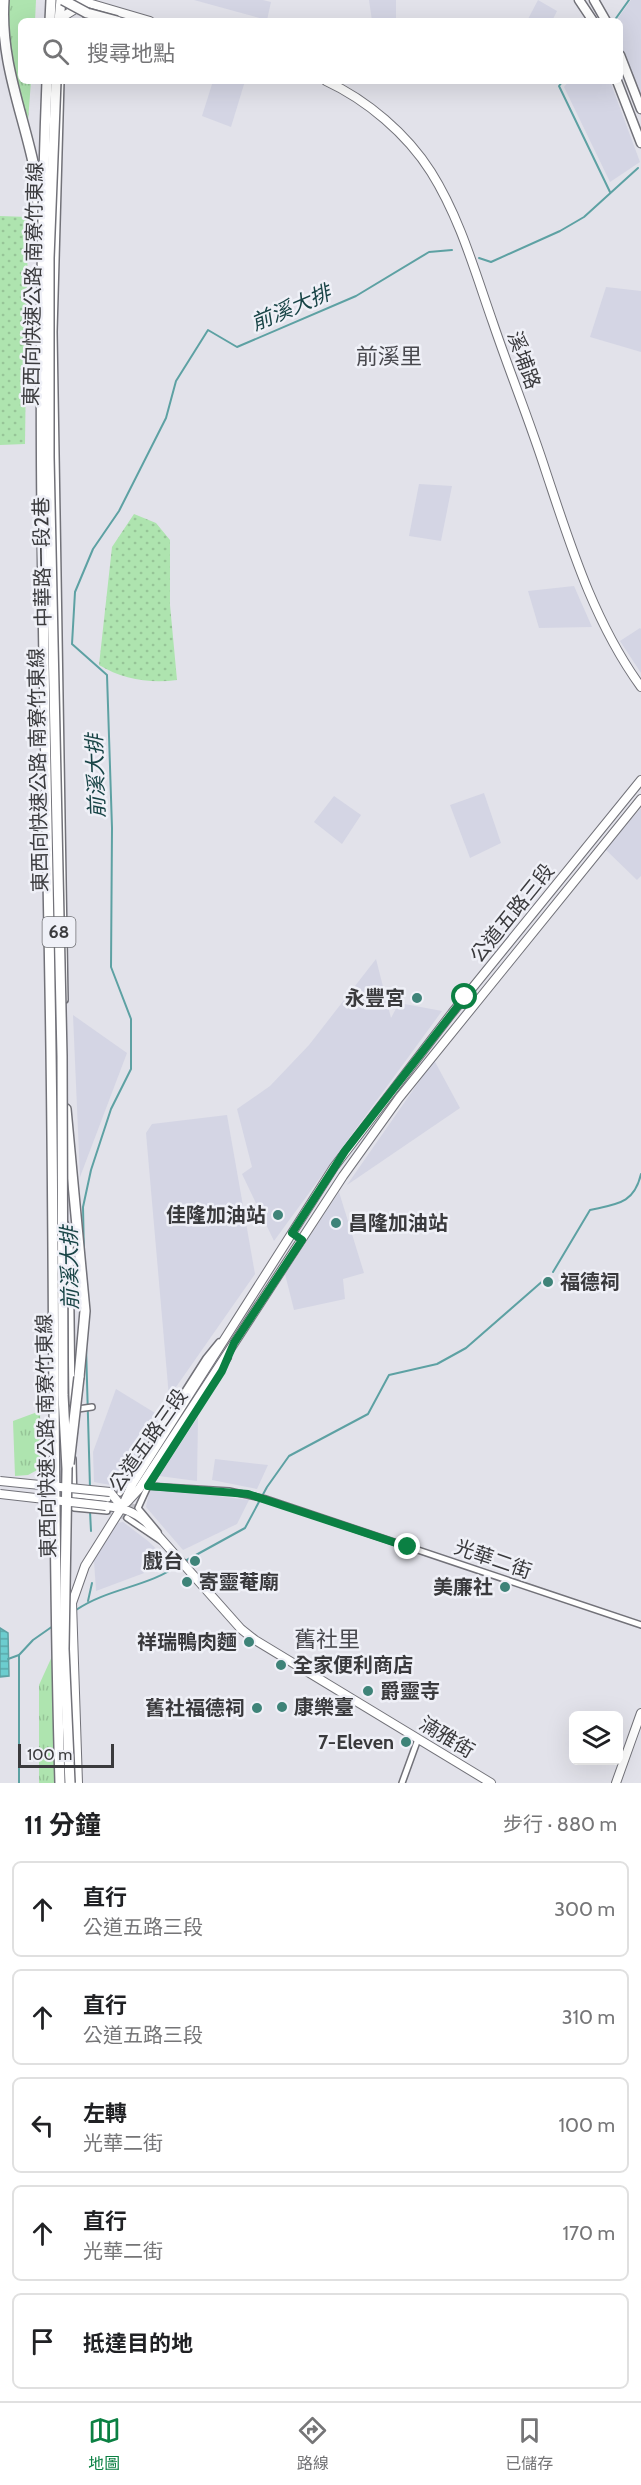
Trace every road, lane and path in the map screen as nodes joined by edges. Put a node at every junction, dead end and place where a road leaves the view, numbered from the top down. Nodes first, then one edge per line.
1 (4, 0) edge
2 (51, 0) edge
3 (63, 0) edge
4 (579, 0) edge
5 (594, 0) edge
6 (81, 2) edge
7 (50, 18) edge
8 (63, 18) edge
9 (65, 18) edge
10 (106, 18) edge
11 (139, 18) edge
12 (591, 18) edge
13 (604, 18) edge
14 (623, 63) edge
15 (47, 84) edge
16 (56, 84) edge
17 (61, 84) edge
18 (331, 84) edge
19 (618, 84) edge
20 (641, 109) edge
21 (641, 143) edge
22 (40, 248) junction
23 (641, 687) edge
24 (641, 780) edge
25 (641, 799) edge
26 (66, 1078) junction
27 (66, 1109) junction
28 (60, 1120) junction
29 (292, 1233) junction
30 (302, 1240) junction
31 (226, 1334) junction
32 (234, 1343) junction
33 (72, 1389) junction
34 (92, 1407) dead end
35 (78, 1409) junction
36 (73, 1429) junction
37 (67, 1469) junction
38 (0, 1481) edge
39 (148, 1486) junction
40 (120, 1492) dead end
41 (0, 1494) edge
42 (74, 1495) junction
43 (108, 1502) junction
44 (122, 1508) junction
45 (127, 1518) tunnel mouth
46 (163, 1542) junction
47 (641, 1625) edge
48 (641, 1713) edge
49 (418, 1739) junction
50 (60, 1783) edge
51 (70, 1783) edge
52 (77, 1783) edge
53 (402, 1783) edge
54 (491, 1783) edge
55 (616, 1783) edge

1 - 22 highway, bridge
2 - 7 highway
3 - 8 highway
3 - 10 highway, bridge
4 - 12 main road
5 - 13 main road
6 - 9 street
6 - 11 street
14 - 20 main road
15 - 22 highway, 東西向快速公路 南寮竹東線 / 68, bridge
16 - 37 highway, 東西向快速公路 南寮竹東線 / 68, bridge
17 - 26 street, 中華路一段2巷
18 - 23 street, 溪埔路
19 - 21 main road
22 - 50 highway, 東西向快速公路 南寮竹東線 / 68, bridge
24 - 29 street, 公道五路三段
25 - 30 street, 公道五路三段
26 - 27 street, 中華路一段2巷
26 - 28 street, 中華路一段2巷
27 - 28 street, 中華路一段2巷
27 - 37 highway, bridge
28 - 33 street, 中華路一段2巷
29 - 30 street
29 - 31 street, 公道五路三段
30 - 32 street, 公道五路三段
31 - 40 street, 公道五路三段
31 - 44 street, 公道五路三段
32 - 39 street, 公道五路三段
32 - 44 street, 公道五路三段
33 - 35 street, 中華路一段2巷
33 - 36 street, 中華路一段2巷
34 - 35 street
35 - 36 street, 中華路一段2巷
36 - 42 street, 中華路一段2巷
37 - 51 highway, 東西向快速公路 南寮竹東線 / 68, bridge
38 - 43 street, bridge
39 - 46 street, 公道五路三段
39 - 47 street, 光華二街
41 - 43 street, bridge
42 - 43 street
42 - 43 street
43 - 44 street
43 - 44 street
44 - 46 street
44 - 52 street
45 - 46 street
46 - 49 street, 湳雅街
48 - 55 street
49 - 53 street
49 - 54 street, 湳雅街

